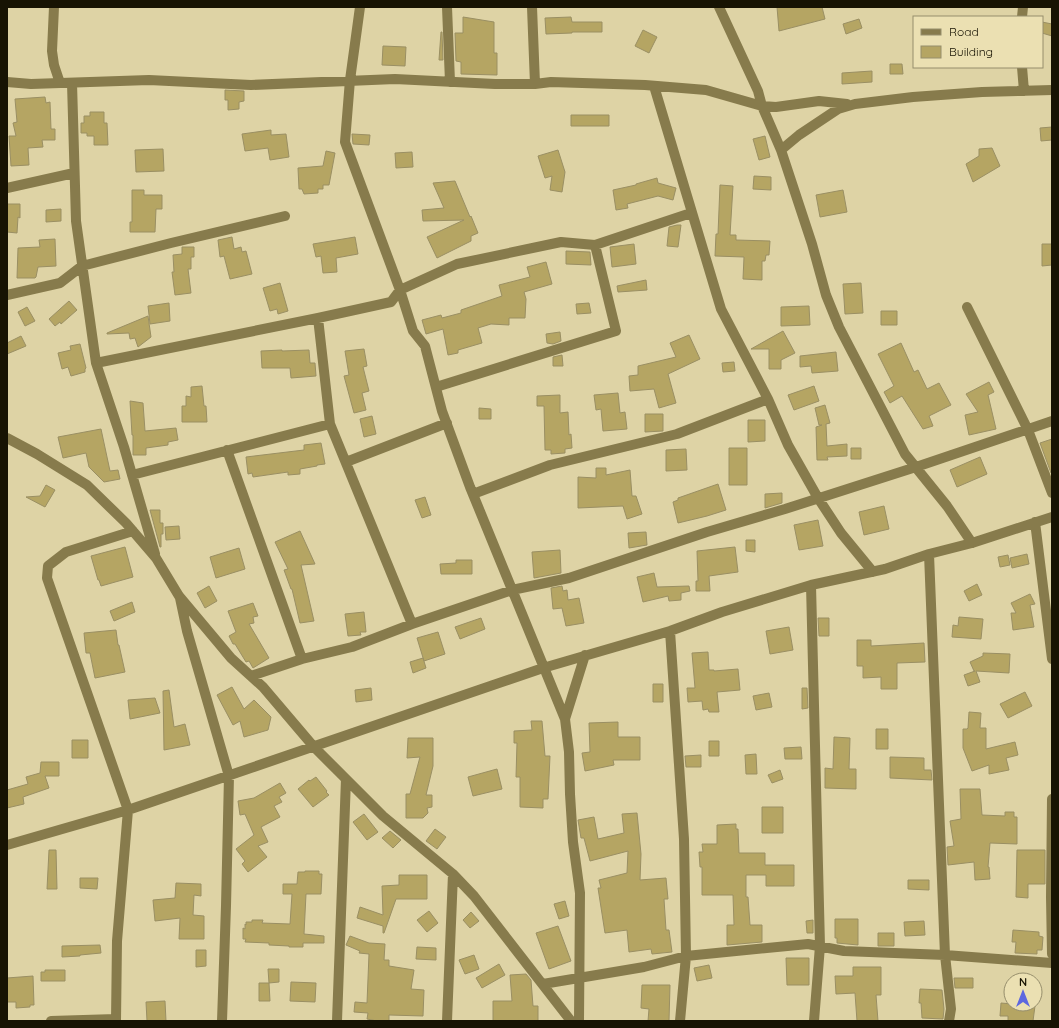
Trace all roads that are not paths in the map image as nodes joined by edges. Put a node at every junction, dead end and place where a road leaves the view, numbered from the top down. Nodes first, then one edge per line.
1 (54, 7) edge
2 (360, 7) edge
3 (448, 7) edge
4 (532, 7) edge
5 (719, 7) edge
6 (1022, 68) edge
7 (350, 80) junction
8 (7, 82) edge
9 (450, 82) junction
10 (60, 83) junction
11 (72, 83) junction
12 (535, 84) junction
13 (654, 86) junction
14 (1052, 90) edge
15 (1024, 91) junction
16 (855, 104) junction
17 (762, 106) junction
18 (781, 150) junction
19 (74, 173) junction
20 (7, 188) edge
21 (691, 213) junction
22 (285, 216) dead end
23 (595, 245) junction
24 (82, 266) junction
25 (400, 290) junction
26 (7, 295) edge
27 (967, 307) dead end
28 (318, 318) junction
29 (96, 363) junction
30 (436, 387) junction
31 (768, 399) junction
32 (1052, 421) edge
33 (447, 423) junction
34 (330, 424) junction
35 (1028, 430) junction
36 (7, 438) edge
37 (227, 450) junction
38 (346, 462) junction
39 (916, 467) junction
40 (132, 475) junction
41 (1052, 493) edge
42 (473, 494) junction
43 (818, 498) junction
44 (1052, 517) edge
45 (1035, 522) junction
46 (133, 531) junction
47 (972, 543) junction
48 (929, 554) junction
49 (156, 558) junction
50 (873, 572) junction
51 (811, 585) junction
52 (512, 590) junction
53 (179, 596) junction
54 (412, 624) junction
55 (670, 631) junction
56 (585, 655) junction
57 (302, 659) junction
58 (1052, 659) edge
59 (543, 668) junction
60 (251, 676) junction
61 (564, 719) junction
62 (314, 747) junction
63 (229, 776) junction
64 (346, 779) junction
65 (1052, 799) edge
66 (128, 810) junction
67 (7, 845) edge
68 (453, 874) junction
69 (820, 946) junction
70 (1052, 954) edge
71 (945, 955) junction
72 (686, 956) junction
73 (1052, 963) edge
74 (580, 978) junction
75 (543, 984) junction
76 (116, 1020) edge
77 (52, 1021) edge
78 (222, 1021) edge
79 (337, 1021) edge
80 (447, 1021) edge
81 (571, 1021) edge
82 (580, 1021) edge
83 (680, 1021) edge
84 (814, 1021) edge
85 (949, 1021) edge

1 - 10 street
2 - 7 street
3 - 9 street
4 - 12 street
5 - 17 street
6 - 15 street
7 - 9 street
7 - 11 street
7 - 25 street
8 - 10 street
9 - 12 street
10 - 11 street
11 - 19 street
12 - 13 street
13 - 17 street
13 - 21 street
14 - 15 street
15 - 16 street
16 - 17 street
16 - 18 street
17 - 18 street
18 - 39 street
19 - 20 street
19 - 24 street
21 - 23 street
21 - 31 street
22 - 24 street
23 - 25 street
23 - 30 street
24 - 26 street
24 - 29 street
25 - 28 street
25 - 30 street
27 - 35 street
28 - 29 street
28 - 34 street
29 - 40 street
30 - 33 street
31 - 42 street
31 - 43 street
32 - 35 street
33 - 38 street
33 - 42 street
34 - 37 street
34 - 38 street
35 - 39 street
35 - 41 street
36 - 46 street
37 - 40 street
37 - 57 street
38 - 54 street
39 - 43 street
39 - 47 street
40 - 49 street
42 - 52 street
43 - 50 street
43 - 52 street
44 - 45 street
45 - 47 street
45 - 58 street
46 - 49 street
46 - 66 street
47 - 48 street
48 - 50 street
48 - 71 street
49 - 53 street
50 - 51 street
51 - 55 street
51 - 69 street
52 - 54 street
52 - 59 street
53 - 60 street
53 - 63 street
54 - 57 street
55 - 56 street
55 - 72 street
56 - 59 street
56 - 61 street
57 - 60 street
59 - 61 street
59 - 62 street
60 - 62 street
61 - 74 street
62 - 63 street
62 - 64 street
63 - 66 street
63 - 78 street
64 - 68 street
64 - 79 street
65 - 70 street
66 - 67 street
66 - 76 street
68 - 75 street
68 - 80 street
69 - 71 street
69 - 72 street
69 - 84 street
71 - 73 street
71 - 85 street
72 - 74 street
72 - 83 street
74 - 75 street
74 - 82 street
75 - 81 street
76 - 77 street

